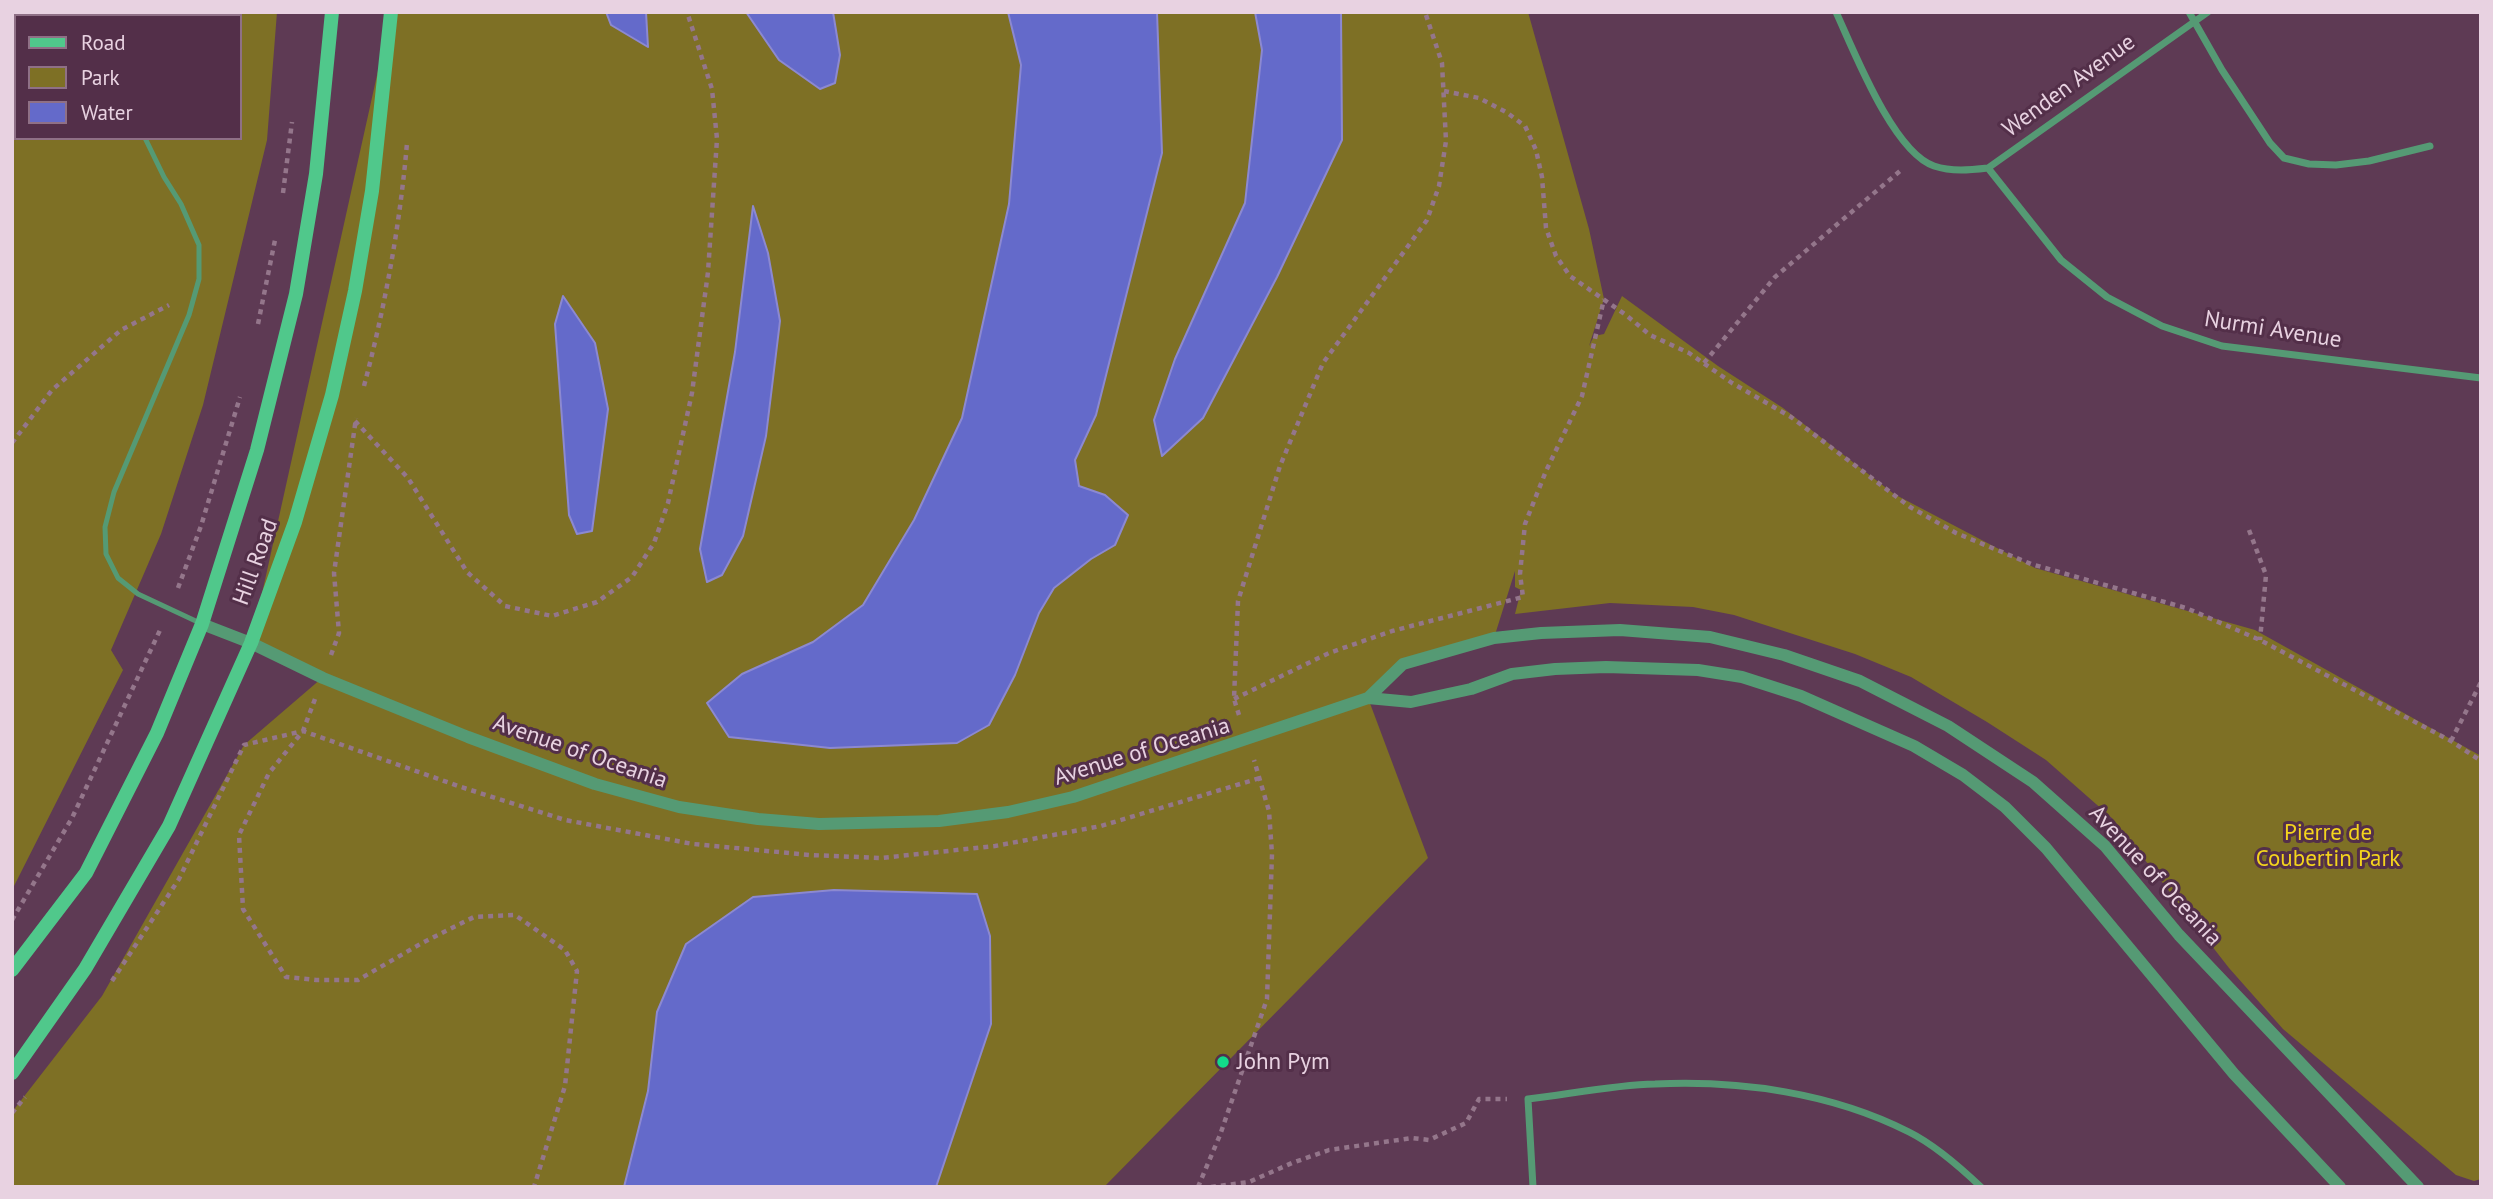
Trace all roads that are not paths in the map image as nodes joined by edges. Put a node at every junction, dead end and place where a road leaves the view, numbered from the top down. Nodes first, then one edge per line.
1 (332, 12) edge
2 (391, 12) edge
3 (1836, 12) edge
4 (2189, 12) edge
5 (2207, 12) edge
6 (2194, 21) junction
7 (146, 140) edge
8 (2430, 146) dead end
9 (1988, 168) junction
10 (2481, 378) edge
11 (202, 624) junction
12 (251, 643) junction
13 (1368, 698) junction
14 (12, 970) edge
15 (12, 1073) edge
16 (1533, 1187) edge
17 (1982, 1187) edge
18 (2340, 1187) edge
19 (2418, 1187) edge

1 - 11 main road, Hill Road
2 - 12 main road, Hill Road
3 - 9 street
4 - 6 street
5 - 6 street, Wenden Avenue
6 - 8 street
6 - 9 street, Wenden Avenue
7 - 11 lane
9 - 10 street, Nurmi Avenue
11 - 12 street, Avenue of Oceania
11 - 14 main road, Hill Road
12 - 13 street, Avenue of Oceania
12 - 15 main road, Hill Road
13 - 18 street, Avenue of Oceania
13 - 19 street, Avenue of Oceania
16 - 17 street

